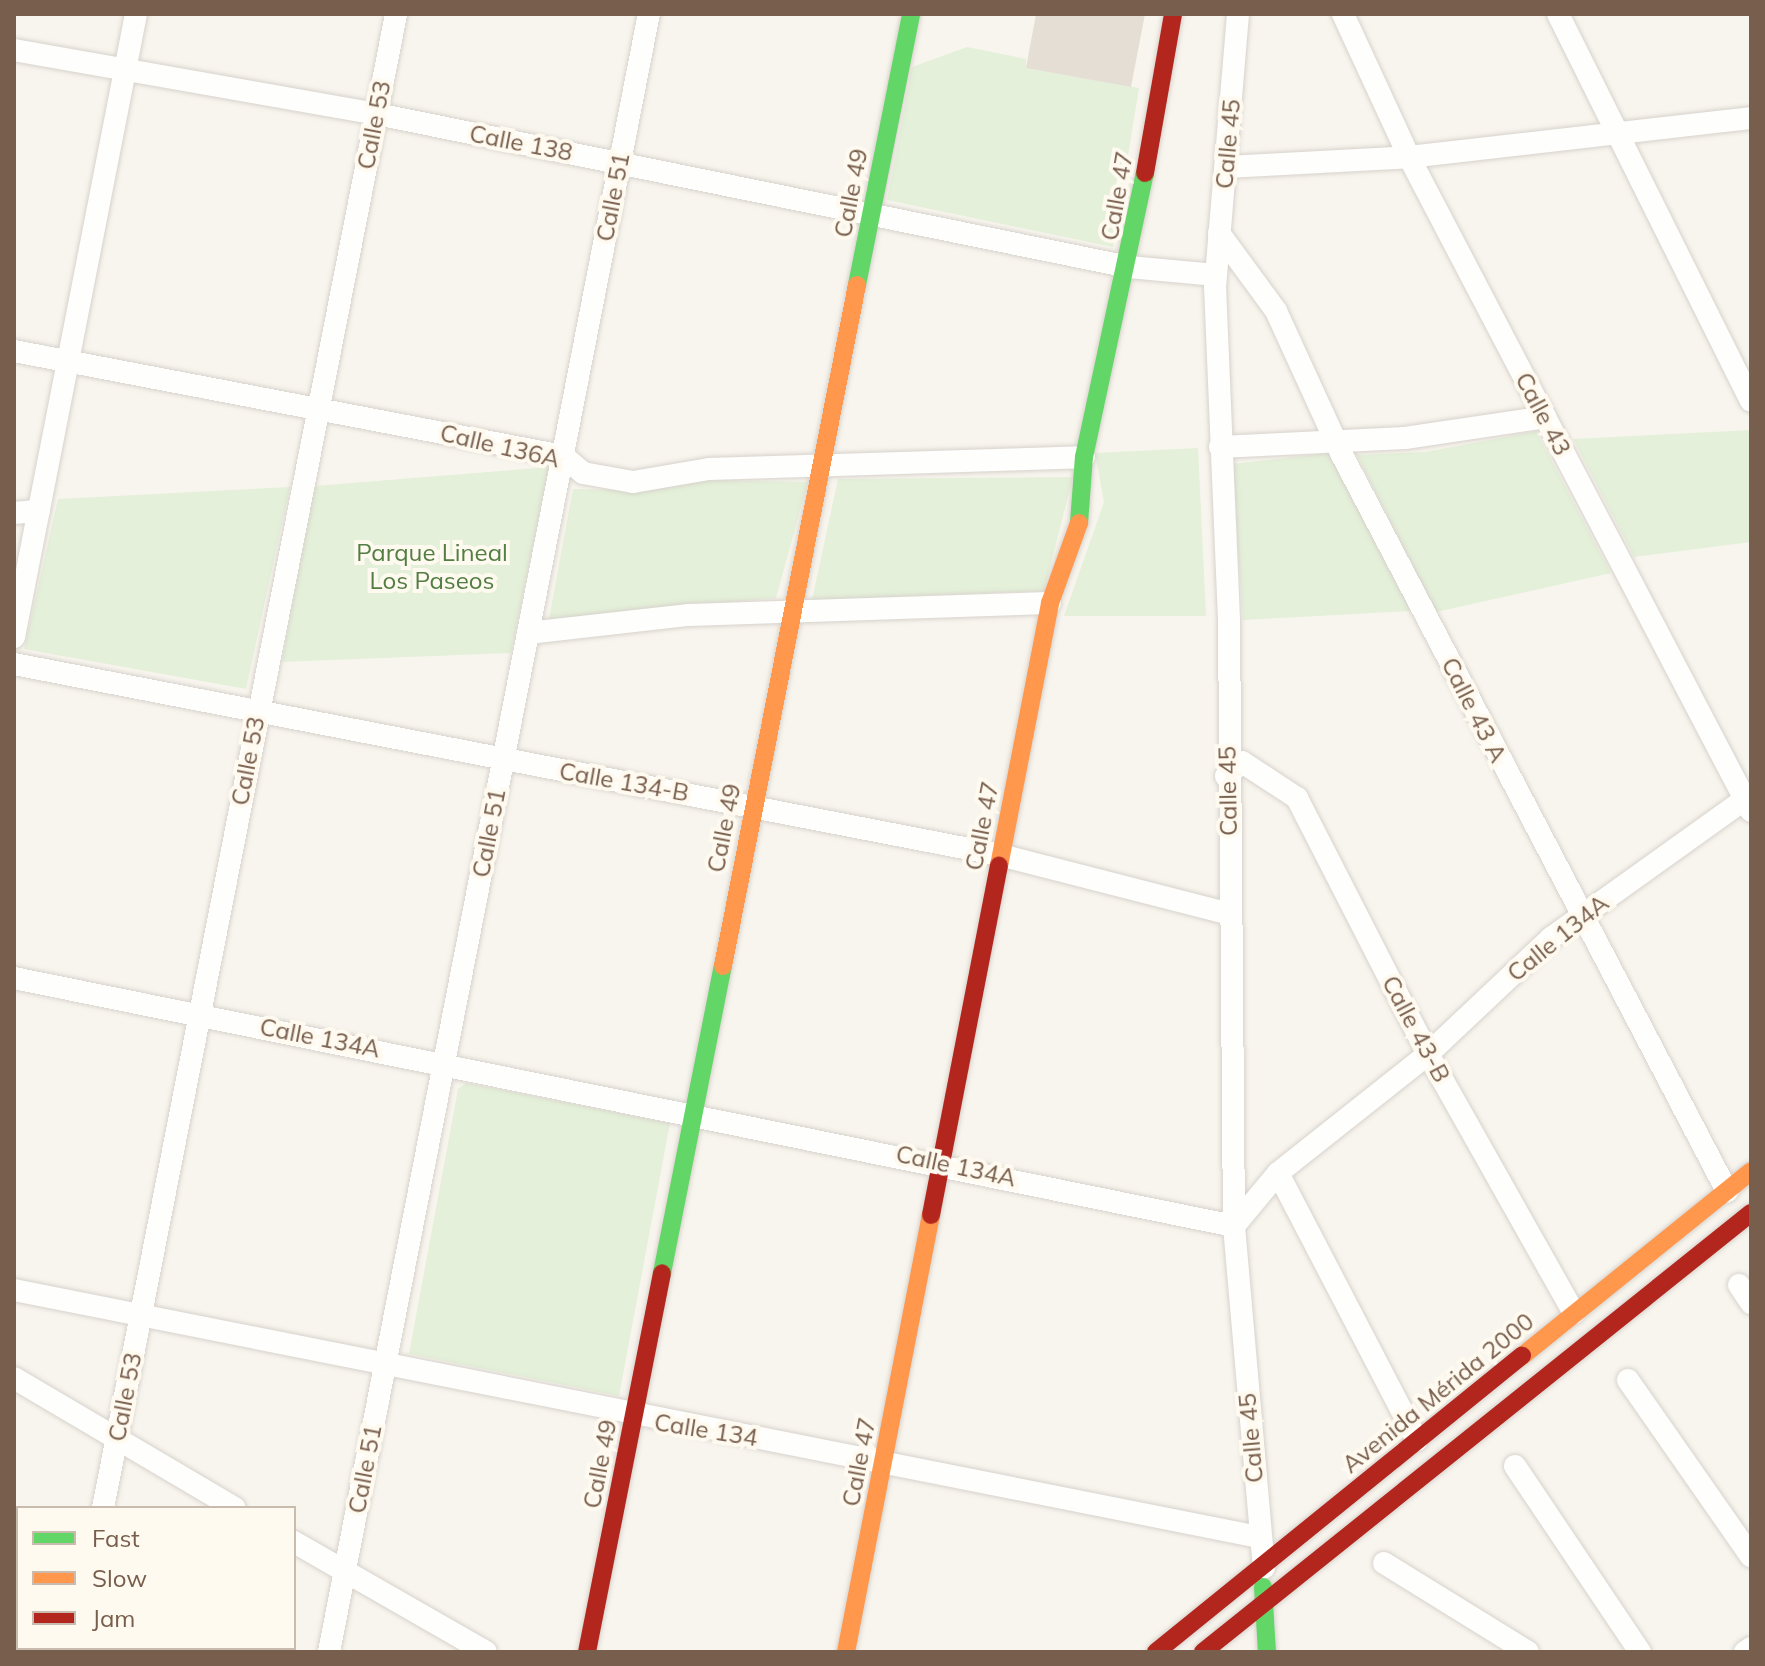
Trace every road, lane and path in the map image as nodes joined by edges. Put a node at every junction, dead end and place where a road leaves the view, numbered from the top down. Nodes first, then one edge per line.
1 (136, 14) edge
2 (396, 14) edge
3 (649, 14) edge
4 (911, 14) edge
5 (1173, 14) edge
6 (1238, 14) edge
7 (1343, 14) edge
8 (1558, 14) edge
9 (14, 50) edge
10 (126, 69) junction
11 (377, 114) junction
12 (1749, 122) edge
13 (1616, 133) junction
14 (1409, 157) junction
15 (620, 163) junction
16 (1227, 167) junction
17 (871, 212) junction
18 (1219, 233) junction
19 (1129, 267) junction
20 (1216, 275) junction
21 (14, 351) edge
22 (68, 360) junction
23 (1751, 401) edge
24 (318, 409) junction
25 (1545, 417) junction
26 (1335, 441) junction
27 (1220, 447) junction
28 (563, 456) junction
29 (1084, 457) junction
30 (822, 468) junction
31 (39, 511) junction
32 (14, 513) edge
33 (1050, 603) junction
34 (793, 614) junction
35 (528, 633) junction
36 (14, 637) edge
37 (14, 664) edge
38 (258, 709) junction
39 (503, 761) junction
40 (1234, 769) junction
41 (1749, 802) edge
42 (752, 804) junction
43 (1000, 855) junction
44 (1230, 914) junction
45 (1581, 915) junction
46 (14, 978) edge
47 (198, 1015) junction
48 (1428, 1054) junction
49 (445, 1062) junction
50 (695, 1112) junction
51 (943, 1163) junction
52 (1751, 1171) edge
53 (1278, 1173) junction
54 (1727, 1191) junction
55 (1751, 1213) edge
56 (1234, 1226) junction
57 (14, 1290) edge
58 (1574, 1313) junction
59 (141, 1314) junction
60 (385, 1365) junction
61 (14, 1378) edge
62 (1628, 1380) dead end
63 (633, 1418) junction
64 (117, 1440) junction
65 (1417, 1440) junction
66 (883, 1461) junction
67 (1515, 1466) dead end
68 (103, 1506) edge
69 (232, 1506) edge
70 (1259, 1537) junction
71 (296, 1543) edge
72 (1751, 1556) edge
73 (1384, 1563) dead end
74 (1264, 1568) junction
75 (345, 1572) junction
76 (1233, 1592) junction
77 (1263, 1604) junction
78 (1240, 1623) junction
79 (1244, 1645) dead end
80 (1751, 1648) edge
81 (329, 1652) edge
82 (486, 1652) edge
83 (587, 1652) edge
84 (846, 1652) edge
85 (1156, 1652) edge
86 (1203, 1652) edge
87 (1267, 1652) edge
88 (1528, 1652) edge
89 (1640, 1652) edge
90 (1745, 1652) edge

1 - 10 street
2 - 11 street, Calle 53
3 - 15 street, Calle 51
4 - 17 street, Calle 49
5 - 19 street, Calle 47
6 - 16 street, Calle 45
7 - 14 street, Calle 43
8 - 13 street
9 - 10 street, Calle 138
10 - 11 street, Calle 138
10 - 22 street
11 - 15 street, Calle 138
11 - 24 street, Calle 53
12 - 13 street
13 - 14 street
13 - 23 street
14 - 16 street
14 - 25 street, Calle 43
15 - 17 street, Calle 138
15 - 28 street, Calle 51
16 - 18 street, Calle 45
17 - 19 street, Calle 138
17 - 30 street, Calle 49
18 - 20 street, Calle 45
18 - 26 street, Calle 43 A
19 - 20 street, Calle 138
19 - 29 street, Calle 47
20 - 27 street, Calle 45
21 - 22 street, Calle 136A
22 - 24 street, Calle 136A
22 - 31 street
24 - 28 street, Calle 136A
24 - 38 street, Calle 53
25 - 26 street
25 - 41 street, Calle 43
26 - 27 street
26 - 45 street, Calle 43 A
27 - 40 street, Calle 45
28 - 30 street, Calle 136A
28 - 35 street, Calle 51
29 - 30 street, Calle 136A
29 - 33 street, Calle 47
30 - 34 street, Calle 49
31 - 32 street
31 - 36 street
33 - 34 street
33 - 43 street, Calle 47
34 - 35 street
34 - 42 street, Calle 49
35 - 39 street, Calle 51
37 - 38 street, Calle 134-B
38 - 39 street, Calle 134-B
38 - 47 street, Calle 53
39 - 42 street, Calle 134-B
39 - 49 street, Calle 51
40 - 44 street, Calle 45
40 - 48 street, Calle 43-B
41 - 45 street, Calle 134A
42 - 43 street, Calle 134-B
42 - 50 street, Calle 49
43 - 44 street, Calle 134-B
43 - 51 street, Calle 47
44 - 56 street, Calle 45
45 - 48 street, Calle 134A
45 - 54 street, Calle 43 A
46 - 47 street, Calle 134A
47 - 49 street, Calle 134A
47 - 59 street, Calle 53
48 - 53 street, Calle 134A
48 - 58 street, Calle 43-B
49 - 50 street, Calle 134A
49 - 60 street, Calle 51
50 - 51 street, Calle 134A
50 - 63 street, Calle 49
51 - 56 street, Calle 134A
51 - 66 street, Calle 47
52 - 54 street, Avenida Mérida 2000
53 - 56 street, Calle 134A
53 - 65 street
54 - 58 street, Avenida Mérida 2000
55 - 77 street
56 - 70 street, Calle 45
57 - 59 street, Calle 134
58 - 65 street, Avenida Mérida 2000
59 - 60 street, Calle 134
59 - 64 street, Calle 53
60 - 63 street, Calle 134
60 - 75 street, Calle 51
61 - 64 street
62 - 72 street
63 - 66 street, Calle 134
63 - 83 street, Calle 49
64 - 68 street, Calle 53
64 - 69 street
65 - 74 street, Avenida Mérida 2000
66 - 70 street, Calle 134
66 - 84 street, Calle 47
67 - 89 street
70 - 74 street, Calle 45
71 - 75 street
73 - 88 street
74 - 76 street, Avenida Mérida 2000
74 - 77 street
75 - 81 street, Calle 51
75 - 82 street
76 - 78 street
76 - 85 street, Avenida Mérida 2000
77 - 78 street
77 - 87 street
78 - 79 street
78 - 86 street
80 - 90 street

